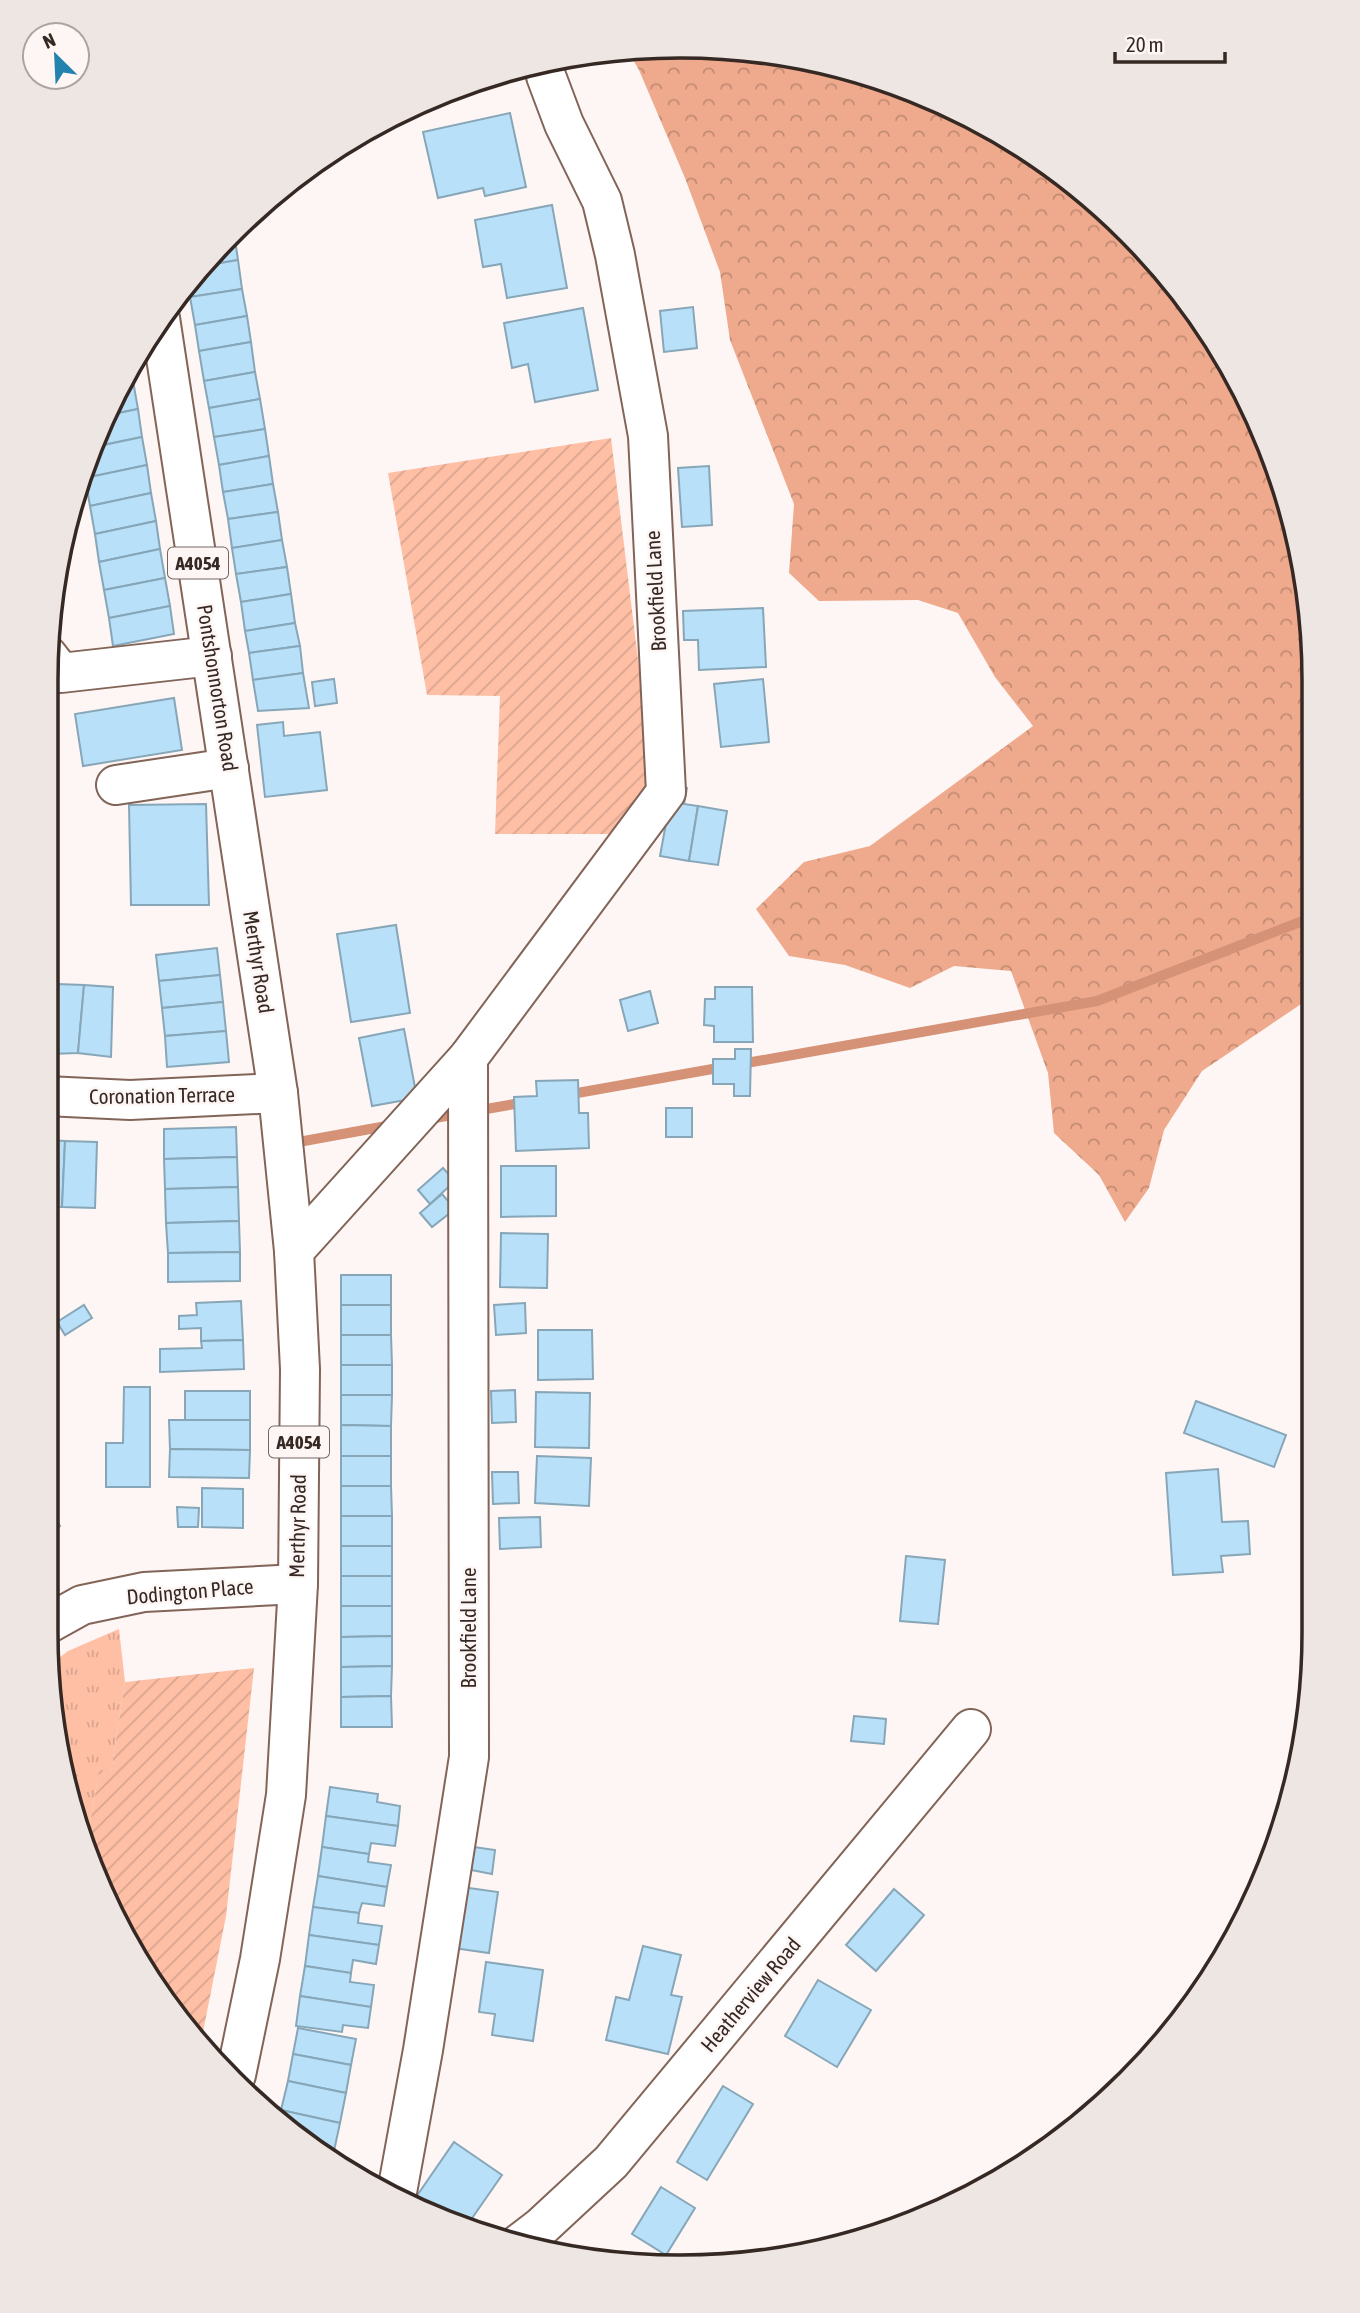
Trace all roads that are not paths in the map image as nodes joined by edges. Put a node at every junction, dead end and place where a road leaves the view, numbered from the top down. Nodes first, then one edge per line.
1 (546, 76) dead end
2 (163, 335) edge
3 (212, 656) junction
4 (58, 669) edge
5 (229, 768) junction
6 (116, 785) dead end
7 (236, 809) joint
8 (468, 1058) junction
9 (278, 1093) junction
10 (58, 1097) edge
11 (294, 1251) junction
12 (298, 1584) junction
13 (58, 1618) edge
14 (971, 1729) dead end
15 (237, 2070) edge
16 (398, 2187) edge
17 (529, 2236) edge

1 - 8 street, Brookfield Lane
2 - 3 street, Pontshonnorton Road / A4054
3 - 4 street
3 - 5 street, Pontshonnorton Road / A4054
5 - 6 street
5 - 7 street, Pontshonnorton Road / A4054
7 - 9 street, Merthyr Road / A4054
8 - 11 street, Brookfield Lane
8 - 16 street, Brookfield Lane
9 - 10 street, Coronation Terrace
9 - 11 street, Merthyr Road / A4054
11 - 12 street, Merthyr Road / A4054
12 - 13 street, Dodington Place
12 - 15 street, Merthyr Road / A4054
14 - 17 street, Heatherview Road

